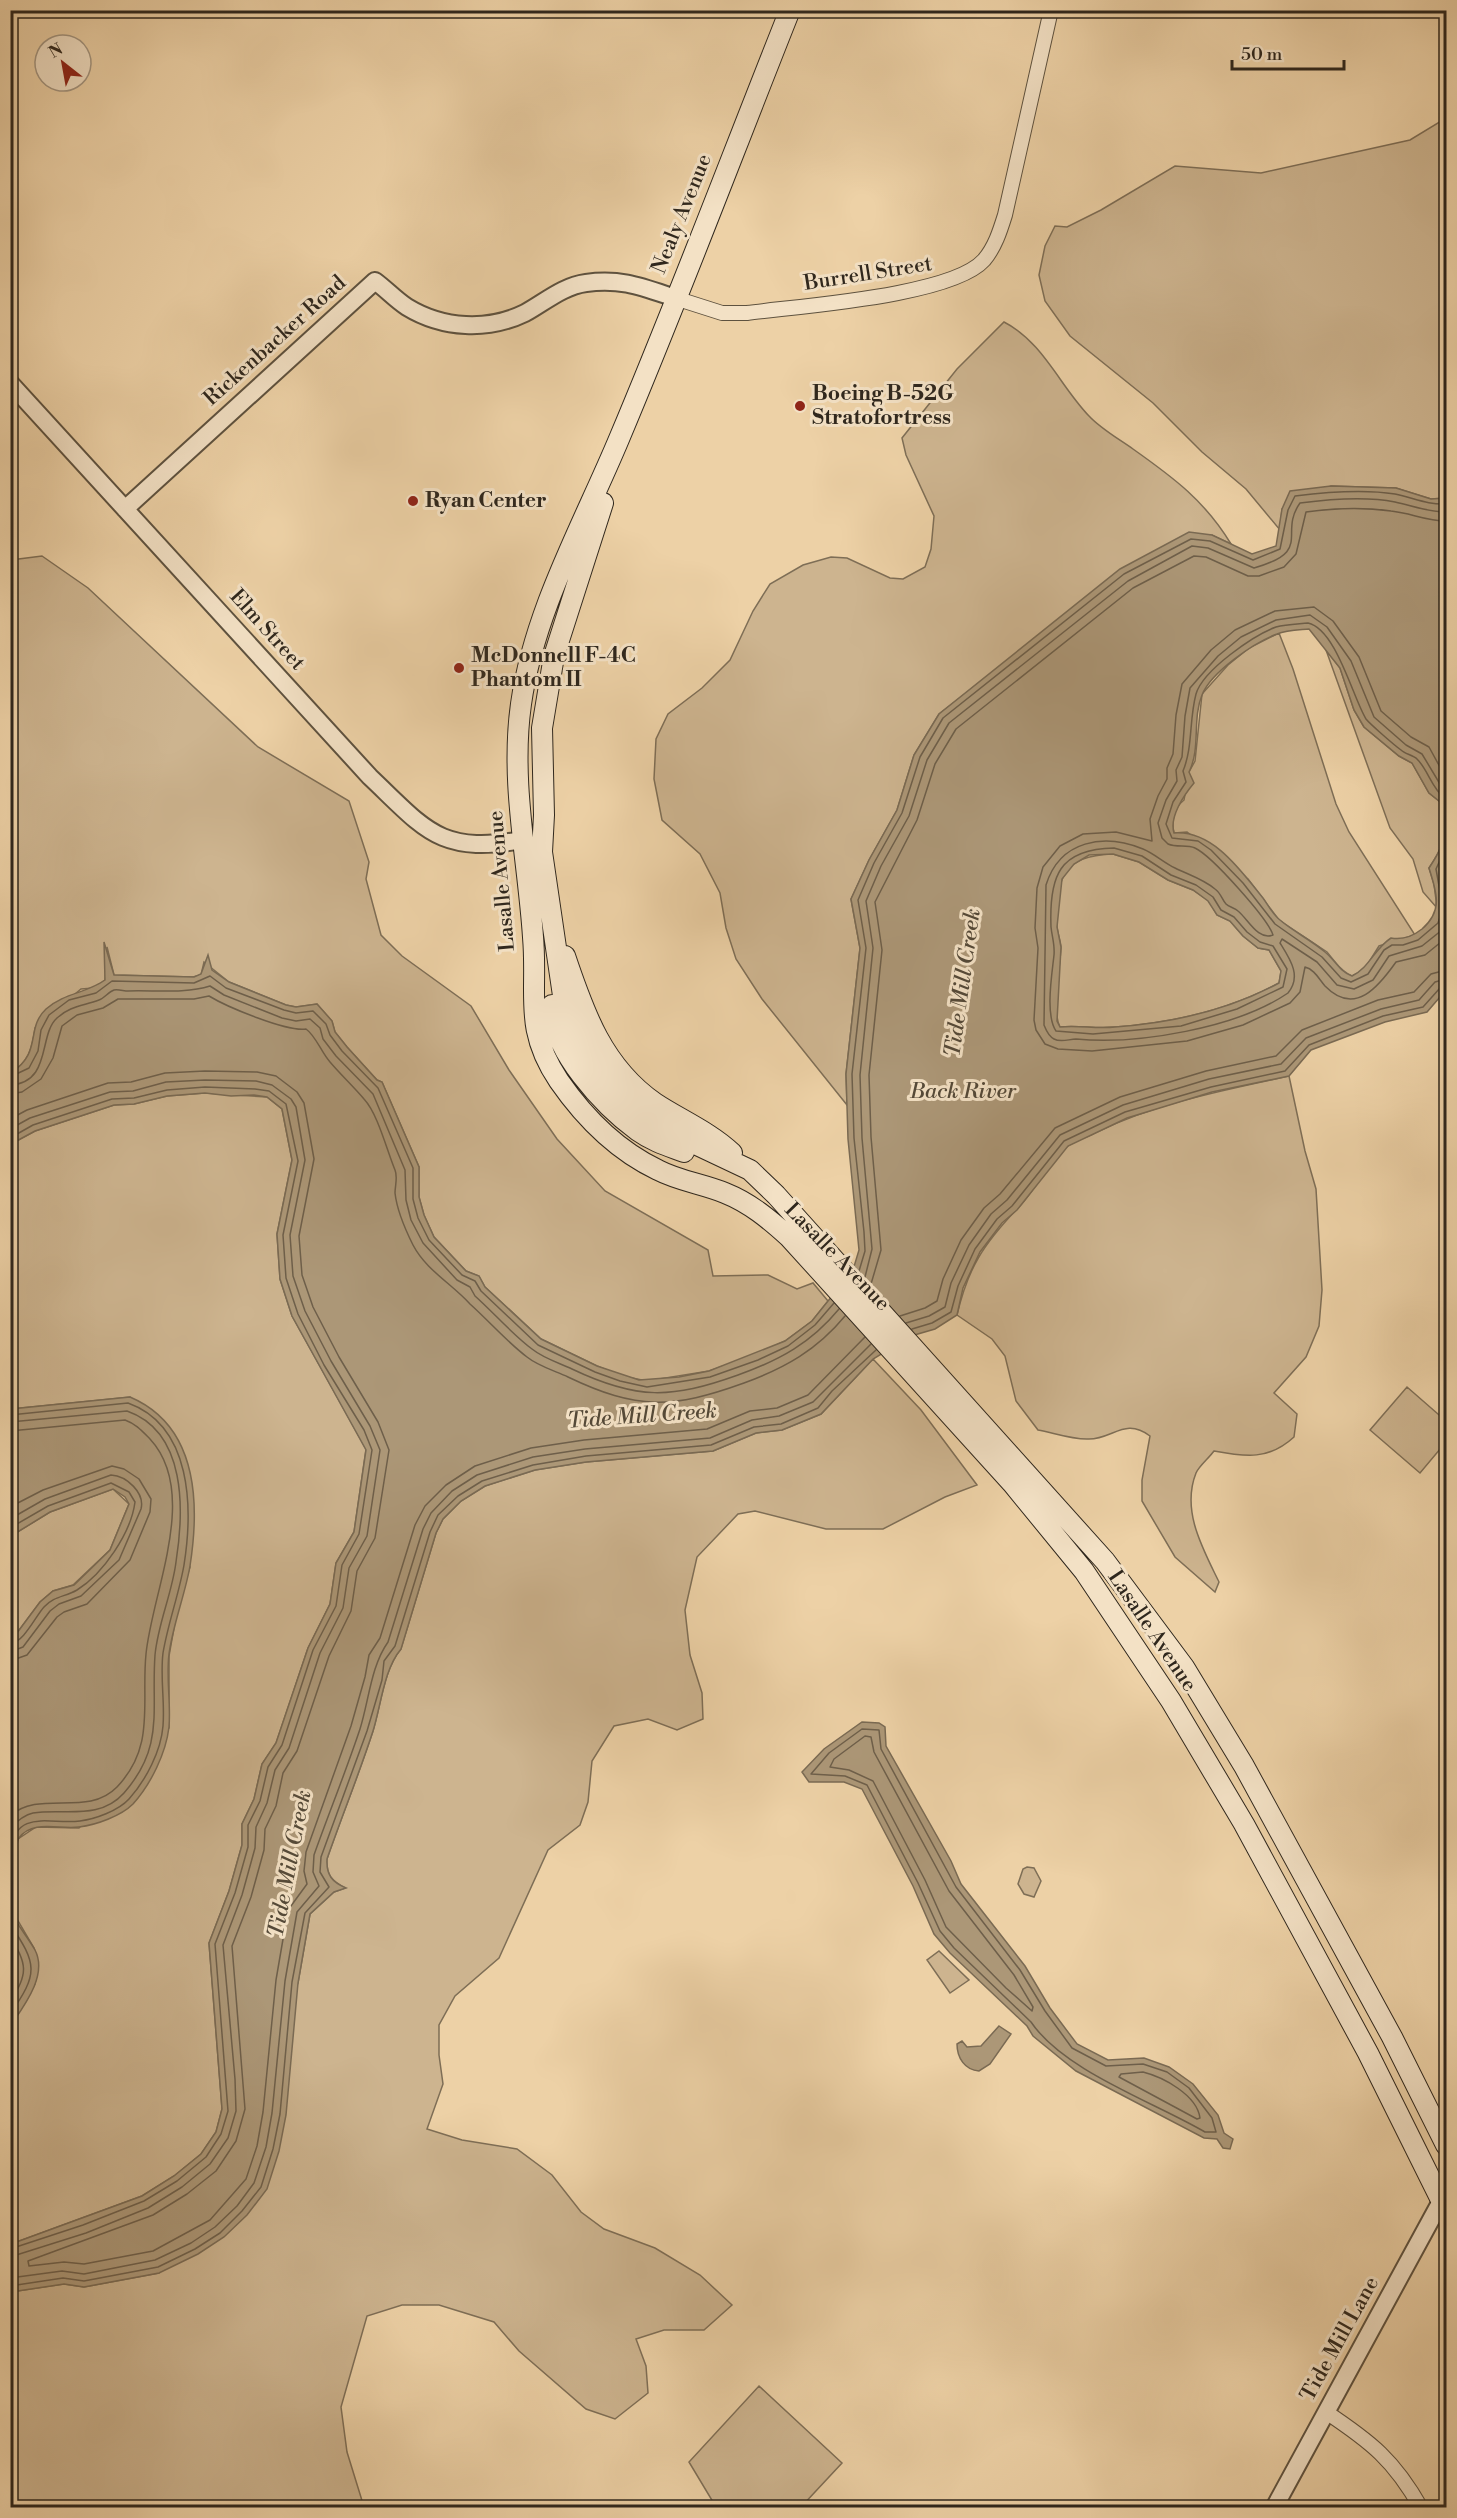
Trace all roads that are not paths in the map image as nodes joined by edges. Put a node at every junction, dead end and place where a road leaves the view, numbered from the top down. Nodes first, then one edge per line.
1 (790, 10) edge
2 (1051, 10) edge
3 (675, 298) junction
4 (10, 383) edge
5 (620, 436) junction
6 (125, 509) junction
7 (523, 840) junction
8 (551, 917) junction
9 (776, 1195) junction
10 (829, 1266) junction
11 (930, 1377) junction
12 (1446, 2145) edge
13 (1445, 2201) edge
14 (1326, 2412) junction
15 (1274, 2508) edge
16 (1421, 2508) edge

1 - 3 main road, Nealy Avenue
2 - 3 street, Burrell Street
3 - 5 main road, Nealy Avenue
3 - 6 street, Rickenbacker Road
4 - 6 street, Elm Street
5 - 7 main road, Lasalle Avenue
5 - 8 main road, Lasalle Avenue
6 - 7 street, Elm Street
7 - 10 main road, Lasalle Avenue
8 - 9 main road, Lasalle Avenue
8 - 9 main road, Lasalle Avenue
9 - 10 main road, Lasalle Avenue
10 - 11 main road, Lasalle Avenue
11 - 12 main road, Lasalle Avenue
11 - 13 main road, Lasalle Avenue
13 - 14 street, Tide Mill Lane
14 - 15 street, Tide Mill Lane
14 - 16 street

